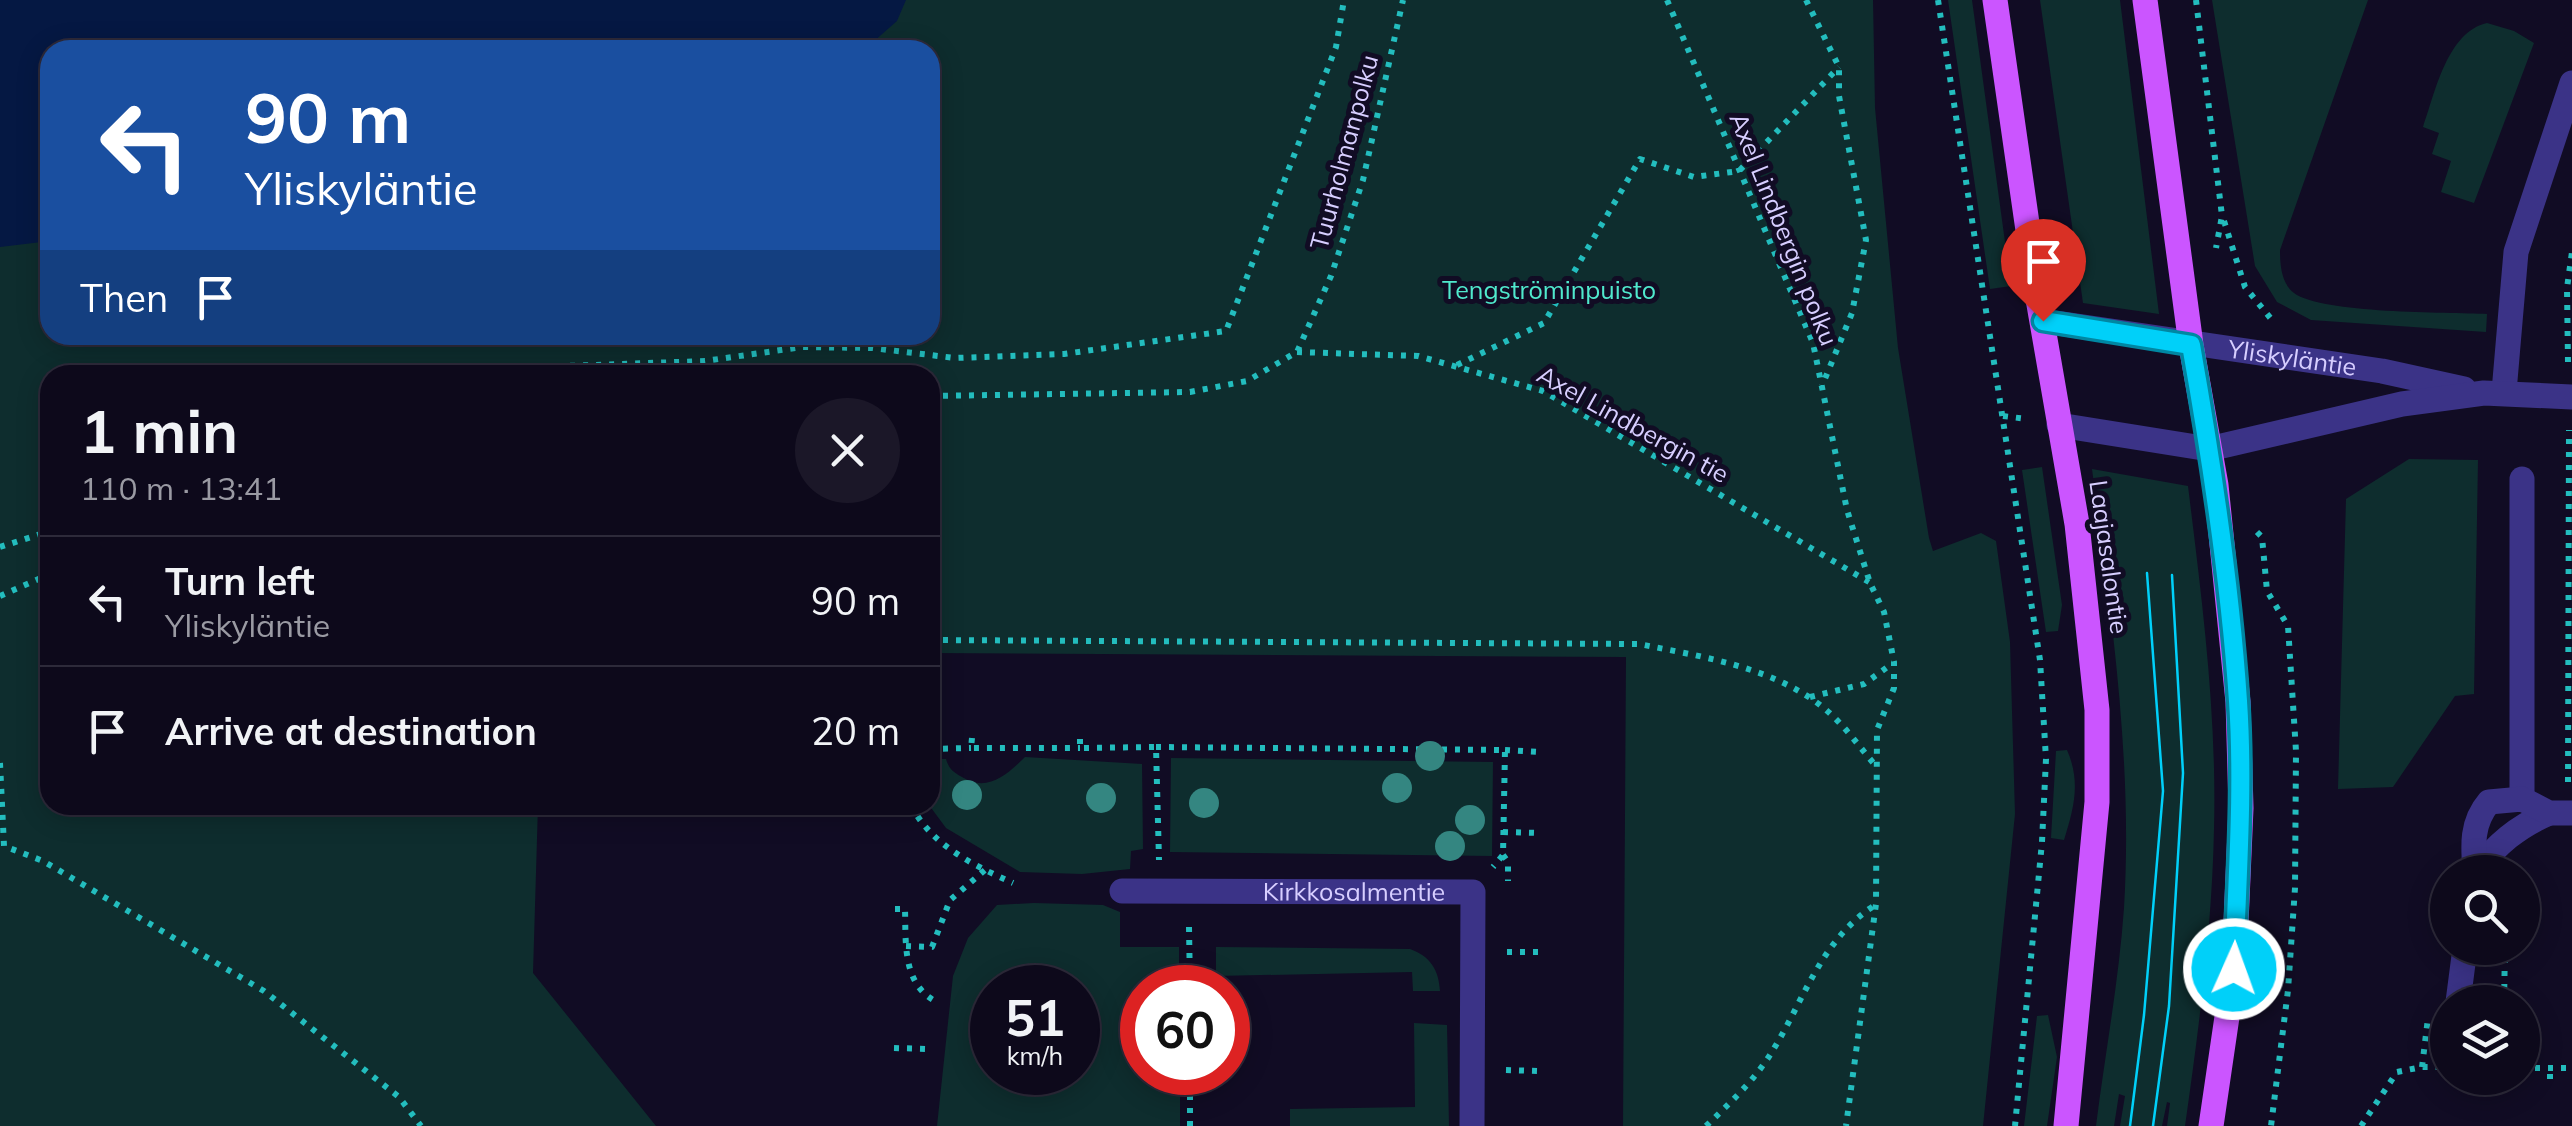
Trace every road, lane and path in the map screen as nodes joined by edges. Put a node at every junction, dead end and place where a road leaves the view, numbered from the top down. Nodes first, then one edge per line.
1 (1344, 0) edge
2 (1403, 0) edge
3 (1668, 0) edge
4 (1806, 0) edge
5 (1938, 0) edge
6 (1995, 0) edge
7 (2145, 0) edge
8 (2196, 0) edge
9 (1839, 66) junction
10 (2572, 83) edge
11 (1739, 171) junction
12 (2222, 216) junction
13 (2216, 250) dead end
14 (2572, 252) edge
15 (2043, 321) junction
16 (2191, 345) junction
17 (2568, 348) dead end
18 (1297, 352) junction
19 (2318, 361) junction
20 (593, 365) edge
21 (1456, 366) junction
22 (1822, 386) junction
23 (2494, 393) junction
24 (940, 396) edge
25 (2572, 397) edge
26 (2059, 425) junction
27 (2569, 440) dead end
28 (2210, 450) junction
29 (2522, 480) dead end
30 (40, 534) edge
31 (2262, 536) dead end
32 (0, 547) edge
33 (40, 578) edge
34 (1870, 583) junction
35 (0, 596) edge
36 (940, 640) edge
37 (1894, 662) junction
38 (1808, 698) junction
39 (972, 738) dead end
40 (971, 748) junction
41 (1156, 748) junction
42 (940, 749) edge
43 (1505, 750) junction
44 (1539, 752) dead end
45 (0, 763) edge
46 (1876, 766) junction
47 (2522, 799) junction
48 (2563, 813) edge
49 (918, 815) edge
50 (1504, 832) junction
51 (1539, 833) dead end
52 (2, 846) edge
53 (1503, 855) junction
54 (2474, 855) edge
55 (2489, 855) edge
56 (985, 870) junction
57 (1508, 882) dead end
58 (1013, 883) dead end
59 (1188, 890) junction
60 (1122, 892) dead end
61 (1160, 892) junction
62 (1473, 892) junction
63 (1876, 904) junction
64 (895, 908) dead end
65 (906, 946) junction
66 (1507, 952) dead end
67 (1538, 952) dead end
68 (1190, 965) edge
69 (936, 1001) dead end
70 (894, 1048) dead end
71 (929, 1049) dead end
72 (2430, 1066) edge
73 (2540, 1068) edge
74 (2550, 1068) junction
75 (2572, 1068) edge
76 (1506, 1070) dead end
77 (1537, 1071) dead end
78 (2550, 1079) dead end
79 (1190, 1095) edge
80 (422, 1126) edge
81 (1190, 1126) edge
82 (1472, 1126) edge
83 (1706, 1126) edge
84 (1846, 1126) edge
85 (2015, 1126) edge
86 (2066, 1126) edge
87 (2212, 1126) edge
88 (2271, 1126) edge
89 (2361, 1126) edge

1 - 20 path
2 - 18 path, Tuurholmanpolku
3 - 11 path, Axel Lindbergin polku
4 - 9 path
5 - 85 path
6 - 15 main road, Laajasalontie
7 - 16 main road
8 - 12 path
9 - 11 path
9 - 22 path
10 - 23 street
11 - 21 path
11 - 22 path, Axel Lindbergin polku
12 - 13 path
12 - 19 path
14 - 17 path
15 - 16 street, Yliskyläntie
15 - 26 main road, Laajasalontie
16 - 19 street, Yliskyläntie
16 - 28 main road
18 - 21 path, Axel Lindbergin tie
18 - 24 path
19 - 23 street, Yliskyläntie
21 - 34 path, Axel Lindbergin tie
22 - 34 path, Axel Lindbergin polku
23 - 25 street, Yliskyläntie
23 - 28 street, Yliskyläntie
26 - 28 street, Yliskyläntie
26 - 86 main road, Laajasalontie
27 - 48 path
28 - 87 main road
29 - 47 street
30 - 32 path
31 - 88 path
33 - 35 path
34 - 37 path, Axel Lindbergin polku
36 - 38 path
37 - 38 path
37 - 46 path, Axel Lindbergin polku
38 - 46 path
39 - 40 path
40 - 41 path
40 - 42 path
41 - 43 path
41 - 61 path
43 - 44 path
43 - 50 path
45 - 52 path
46 - 63 path, Axel Lindbergin polku
47 - 48 street
47 - 54 street
48 - 55 street
49 - 56 path
50 - 51 path
50 - 53 path
52 - 80 path
53 - 57 path
53 - 62 path
56 - 58 path
56 - 65 path
59 - 61 street, Kirkkosalmentie
59 - 62 street, Kirkkosalmentie
59 - 68 path
60 - 61 street, Kirkkosalmentie
62 - 82 street, Kirkkosalmentie
63 - 83 path
63 - 84 path, Axel Lindbergin polku
64 - 65 path
65 - 69 path
66 - 67 path
70 - 71 path
72 - 89 path
73 - 74 path
74 - 75 path
74 - 78 path
76 - 77 path
79 - 81 path

